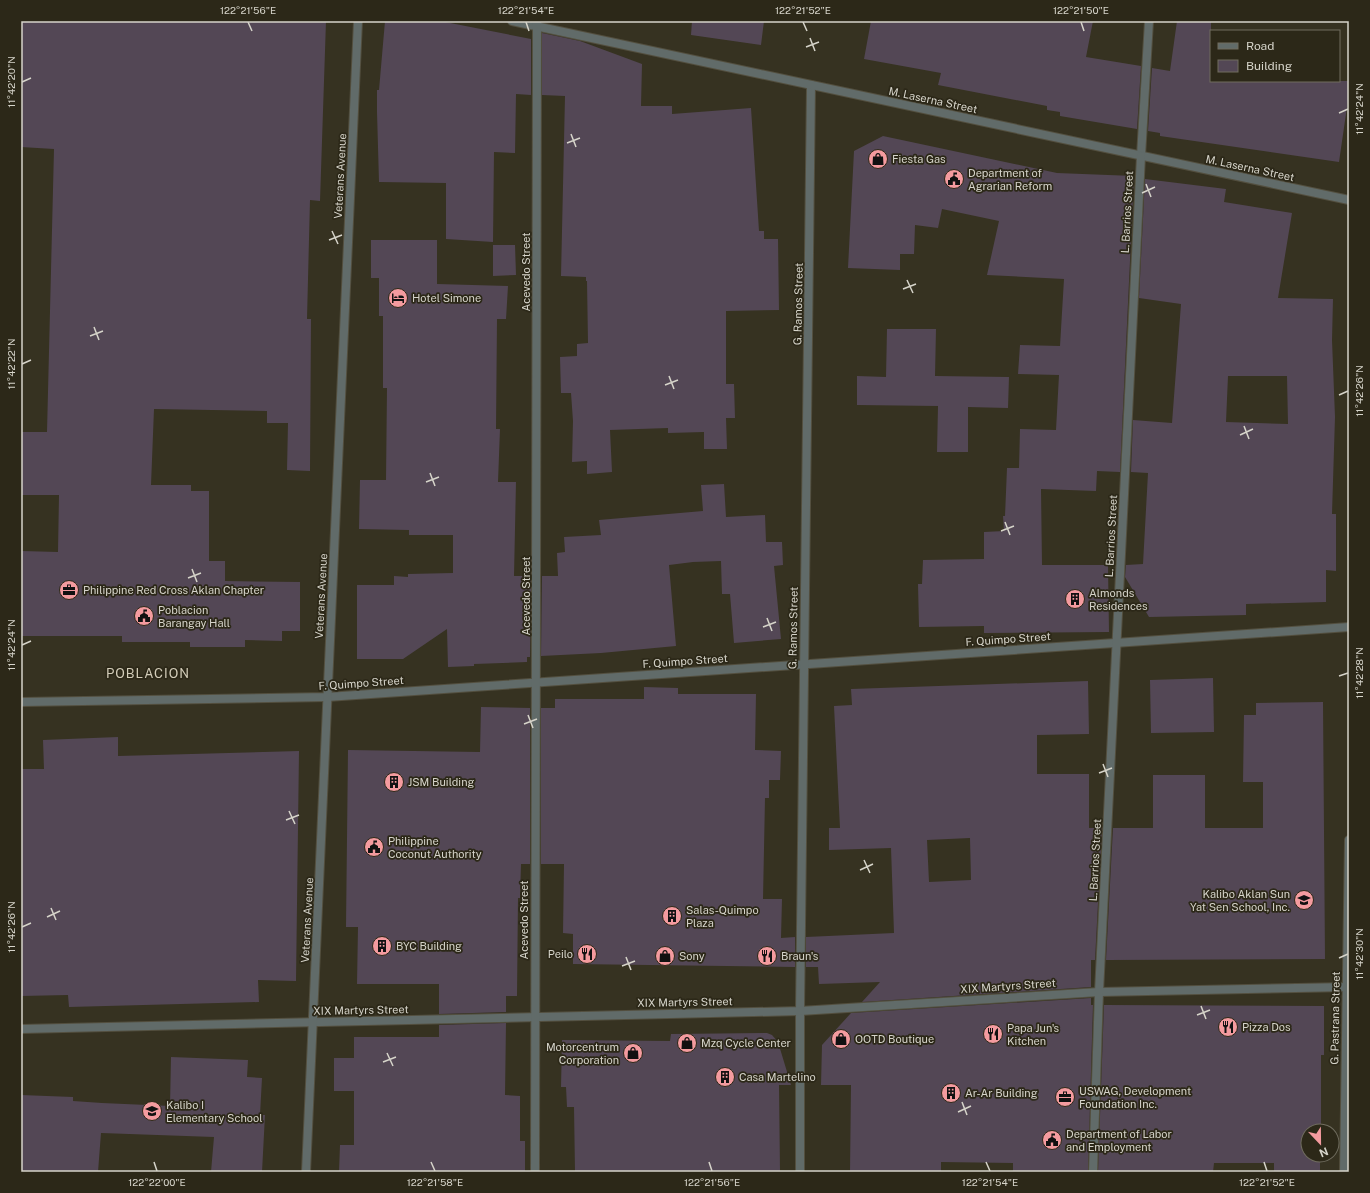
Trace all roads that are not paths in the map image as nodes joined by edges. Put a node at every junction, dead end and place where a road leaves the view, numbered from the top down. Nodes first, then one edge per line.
1 (358, 21) edge
2 (512, 21) edge
3 (1149, 21) edge
4 (537, 24) edge
5 (811, 85) junction
6 (1141, 156) junction
7 (1349, 200) edge
8 (1349, 627) edge
9 (1117, 643) junction
10 (804, 664) junction
11 (537, 682) junction
12 (327, 697) junction
13 (21, 702) edge
14 (1349, 840) edge
15 (1348, 987) edge
16 (1099, 992) junction
17 (800, 1011) junction
18 (535, 1017) junction
19 (313, 1022) junction
20 (21, 1030) edge
21 (306, 1172) edge
22 (535, 1172) edge
23 (800, 1172) edge
24 (1093, 1172) edge
25 (1344, 1172) edge

1 - 12 street, Veterans Avenue
2 - 4 street, M. Laserna Street
3 - 6 street, L. Barrios Street
4 - 5 street, M. Laserna Street
4 - 11 street, Acevedo Street
5 - 6 street, M. Laserna Street
5 - 10 street, G. Ramos Street
6 - 7 street, M. Laserna Street
6 - 9 street, L. Barrios Street
8 - 9 street, F. Quimpo Street
9 - 10 street, F. Quimpo Street
9 - 16 street, L. Barrios Street
10 - 11 street, F. Quimpo Street
10 - 17 street, G. Ramos Street
11 - 12 street, F. Quimpo Street
11 - 18 street, Acevedo Street
12 - 13 street, F. Quimpo Street
12 - 19 street, Veterans Avenue
14 - 15 street, G. Pastrana Street
15 - 16 street, XIX Martyrs Street
15 - 25 street, G. Pastrana Street
16 - 17 street, XIX Martyrs Street
16 - 24 street, L. Barrios Street
17 - 18 street, XIX Martyrs Street
17 - 23 street, G. Ramos Street
18 - 19 street, XIX Martyrs Street
18 - 22 street, Acevedo Street
19 - 20 street, XIX Martyrs Street
19 - 21 street, Veterans Avenue

